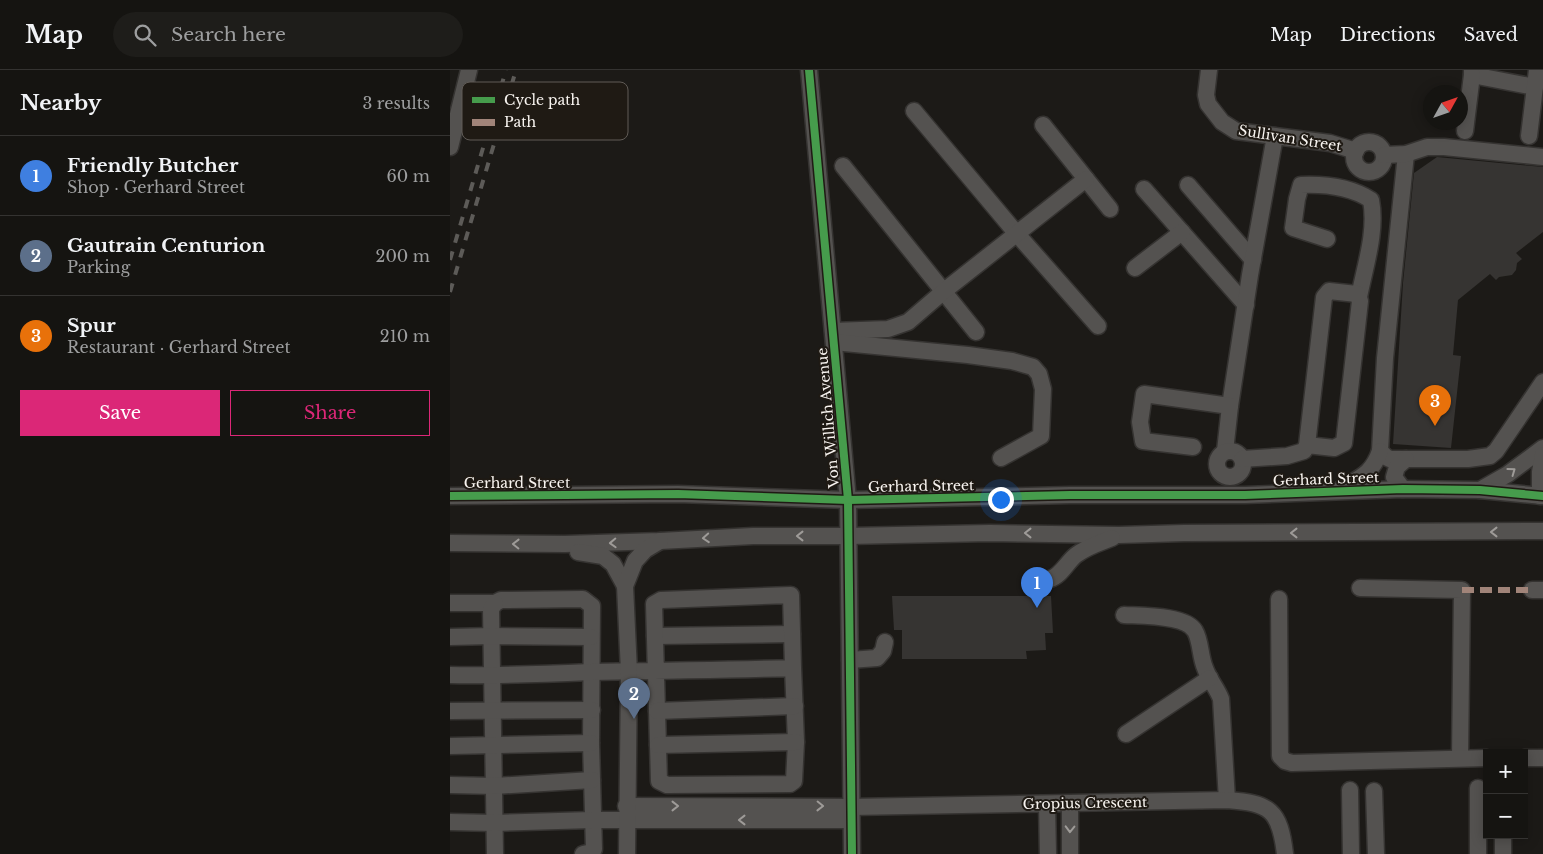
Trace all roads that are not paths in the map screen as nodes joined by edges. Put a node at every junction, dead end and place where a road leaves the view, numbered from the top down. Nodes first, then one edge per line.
1 (809, 70) edge
2 (1209, 70) edge
3 (1537, 70) edge
4 (1472, 73) edge
5 (1535, 87) junction
6 (462, 98) edge
7 (914, 111) dead end
8 (1043, 125) dead end
9 (1464, 131) dead end
10 (1275, 136) junction
11 (1528, 136) dead end
12 (450, 147) edge
13 (1356, 150) junction
14 (1406, 154) junction
15 (1384, 155) junction
16 (1543, 157) edge
17 (843, 166) dead end
18 (1086, 179) junction
19 (1188, 185) dead end
20 (1144, 189) dead end
21 (1110, 209) dead end
22 (1182, 232) junction
23 (1017, 234) junction
24 (1328, 239) dead end
25 (1253, 260) junction
26 (1135, 268) dead end
27 (944, 291) junction
28 (1359, 297) junction
29 (1246, 305) junction
30 (1098, 326) dead end
31 (976, 332) dead end
32 (833, 336) junction
33 (1543, 382) edge
34 (1230, 406) junction
35 (1307, 445) junction
36 (1193, 447) dead end
37 (1543, 448) edge
38 (1225, 451) junction
39 (1380, 451) junction
40 (1543, 455) edge
41 (1001, 458) dead end
42 (1242, 459) junction
43 (1406, 459) junction
44 (1227, 474) junction
45 (1403, 489) junction
46 (1480, 490) junction
47 (1337, 491) junction
48 (1246, 495) junction
49 (450, 496) edge
50 (1190, 496) junction
51 (1541, 496) edge
52 (848, 500) junction
53 (1543, 531) edge
54 (1118, 535) junction
55 (848, 536) junction
56 (660, 541) junction
57 (450, 543) edge
58 (565, 544) junction
59 (1050, 579) dead end
60 (625, 586) junction
61 (1360, 588) dead end
62 (1279, 599) dead end
63 (450, 603) edge
64 (495, 603) junction
65 (1124, 615) dead end
66 (792, 634) junction
67 (492, 636) junction
68 (655, 636) junction
69 (450, 637) edge
70 (591, 637) junction
71 (885, 642) dead end
72 (850, 660) junction
73 (793, 668) junction
74 (655, 671) junction
75 (591, 672) junction
76 (628, 672) junction
77 (450, 675) edge
78 (494, 676) junction
79 (1210, 678) junction
80 (795, 706) junction
81 (592, 710) junction
82 (450, 711) edge
83 (494, 711) junction
84 (657, 711) junction
85 (1126, 734) dead end
86 (796, 742) junction
87 (591, 743) junction
88 (494, 745) junction
89 (658, 745) junction
90 (450, 746) edge
91 (1460, 758) junction
92 (1483, 758) edge
93 (1528, 758) edge
94 (1543, 758) edge
95 (592, 780) junction
96 (450, 785) edge
97 (495, 786) junction
98 (1478, 788) dead end
99 (1350, 790) dead end
100 (1374, 791) dead end
101 (1227, 800) junction
102 (1047, 804) junction
103 (1070, 804) junction
104 (626, 813) junction
105 (851, 814) junction
106 (592, 820) junction
107 (450, 822) edge
108 (495, 823) junction
109 (1503, 839) edge
110 (495, 854) edge
111 (583, 854) edge
112 (627, 854) edge
113 (852, 854) edge
114 (1048, 854) edge
115 (1070, 854) edge
116 (1285, 854) edge
117 (1351, 854) edge
118 (1376, 854) edge
119 (1478, 854) edge
120 (1503, 854) edge

1 - 32 street, Von Willich Avenue
2 - 10 street, Sullivan Street
3 - 5 street
4 - 5 street
4 - 9 street
5 - 11 street
6 - 12 street
7 - 23 street
8 - 18 street
10 - 13 street, Sullivan Street
10 - 25 street
13 - 15 street
13 - 15 street
14 - 15 street
14 - 16 street
14 - 39 street
17 - 27 street
18 - 21 street
18 - 23 street
19 - 25 street
20 - 22 street
22 - 26 street
22 - 29 street
23 - 27 street
23 - 30 street
24 - 28 street
25 - 29 street
27 - 31 street
27 - 32 street
28 - 35 street
28 - 35 street
29 - 34 street
32 - 41 street
32 - 52 street, Von Willich Avenue
33 - 43 street
34 - 36 street
34 - 38 street
35 - 42 street
46 -> 37 street
38 - 42 street
38 - 44 street
39 - 43 street
39 - 47 street
40 - 51 street
42 - 44 street
43 - 45 street
44 - 48 street
44 - 50 street
45 - 46 street, Gerhard Street
45 - 47 street, Gerhard Street
46 - 51 street, Gerhard Street
47 - 48 street, Gerhard Street
48 - 50 street, Gerhard Street
49 - 52 street, Gerhard Street
50 - 52 street, Gerhard Street
52 - 55 street, Von Willich Avenue
53 -> 54 street
54 -> 55 street
54 - 59 street
55 -> 56 street
55 - 72 street, Von Willich Avenue
56 -> 58 street
56 - 60 street
58 -> 57 street
58 - 60 street
60 - 76 street
61 - 91 street
62 - 91 street
63 - 64 street
64 - 67 street
64 - 70 street
65 - 79 street
66 - 68 street
66 - 68 street
66 - 73 street
67 - 69 street
67 - 70 street
67 - 78 street
68 - 74 street
70 - 75 street
71 - 72 street
72 - 105 street, Von Willich Avenue
73 - 74 street
73 - 80 street
74 - 76 street
74 - 84 street
75 - 76 street
75 - 78 street
75 - 81 street
76 - 104 street
77 - 78 street
78 - 83 street
79 - 85 street
79 - 101 street
80 - 84 street
80 - 86 street
81 - 83 street
81 - 87 street
82 - 83 street
83 - 88 street
84 - 89 street
86 - 89 street
86 - 89 street
87 - 88 street
87 - 95 street
88 - 90 street
88 - 97 street
91 - 92 street
93 - 94 street
95 - 97 street
95 - 106 street
96 - 97 street
97 - 108 street
98 - 119 street
99 - 117 street
100 - 118 street
101 - 103 street, Gropius Crescent
101 - 116 street, Gropius Crescent
102 - 103 street, Gropius Crescent
102 - 105 street, Gropius Crescent
102 - 114 street
103 -> 115 street
104 - 105 street, Gropius Crescent
104 - 106 street, Gropius Crescent
104 - 112 street
105 - 113 street, Von Willich Avenue
106 - 108 street, Gropius Crescent
106 - 111 street
107 - 108 street, Gropius Crescent
108 - 110 street
109 - 120 street

